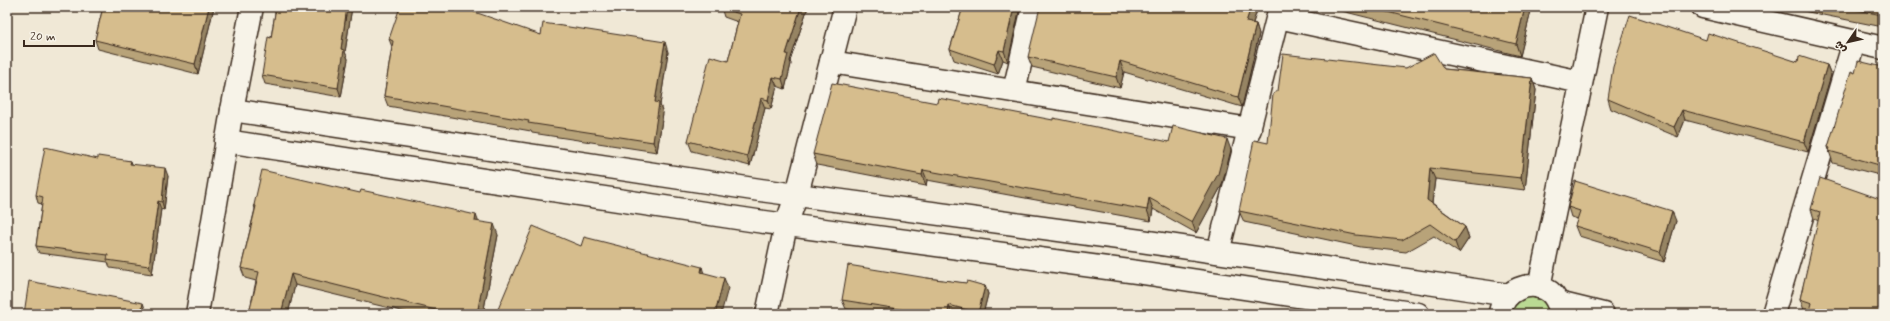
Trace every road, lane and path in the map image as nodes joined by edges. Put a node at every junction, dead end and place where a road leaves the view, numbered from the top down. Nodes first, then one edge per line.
1 (252, 7) edge
2 (845, 7) edge
3 (1033, 7) edge
4 (1597, 7) edge
5 (1703, 7) edge
6 (1279, 12) edge
7 (1854, 42) junction
8 (1883, 48) edge
9 (831, 62) junction
10 (1581, 82) junction
11 (1014, 91) junction
12 (232, 110) junction
13 (1250, 129) junction
14 (226, 141) junction
15 (797, 194) junction
16 (786, 225) junction
17 (1218, 252) junction
18 (1539, 287) junction
19 (1504, 305) edge
20 (1560, 308) edge
21 (197, 314) edge
22 (767, 314) edge
23 (1418, 314) edge
24 (1602, 314) edge
25 (1773, 314) edge

1 - 12 street
2 - 9 street
3 - 11 street
4 - 10 street
5 - 7 street
6 - 10 street
6 - 13 street
7 - 8 street
7 - 25 street
9 - 11 street
9 - 15 street
10 - 18 street
11 - 13 street
12 - 14 street
12 - 15 street
13 - 17 street
14 - 16 street
14 - 21 street
15 - 16 street
15 - 17 street
16 - 22 street
16 - 23 street
17 - 19 street
18 - 19 street
18 - 20 street
20 - 24 street

